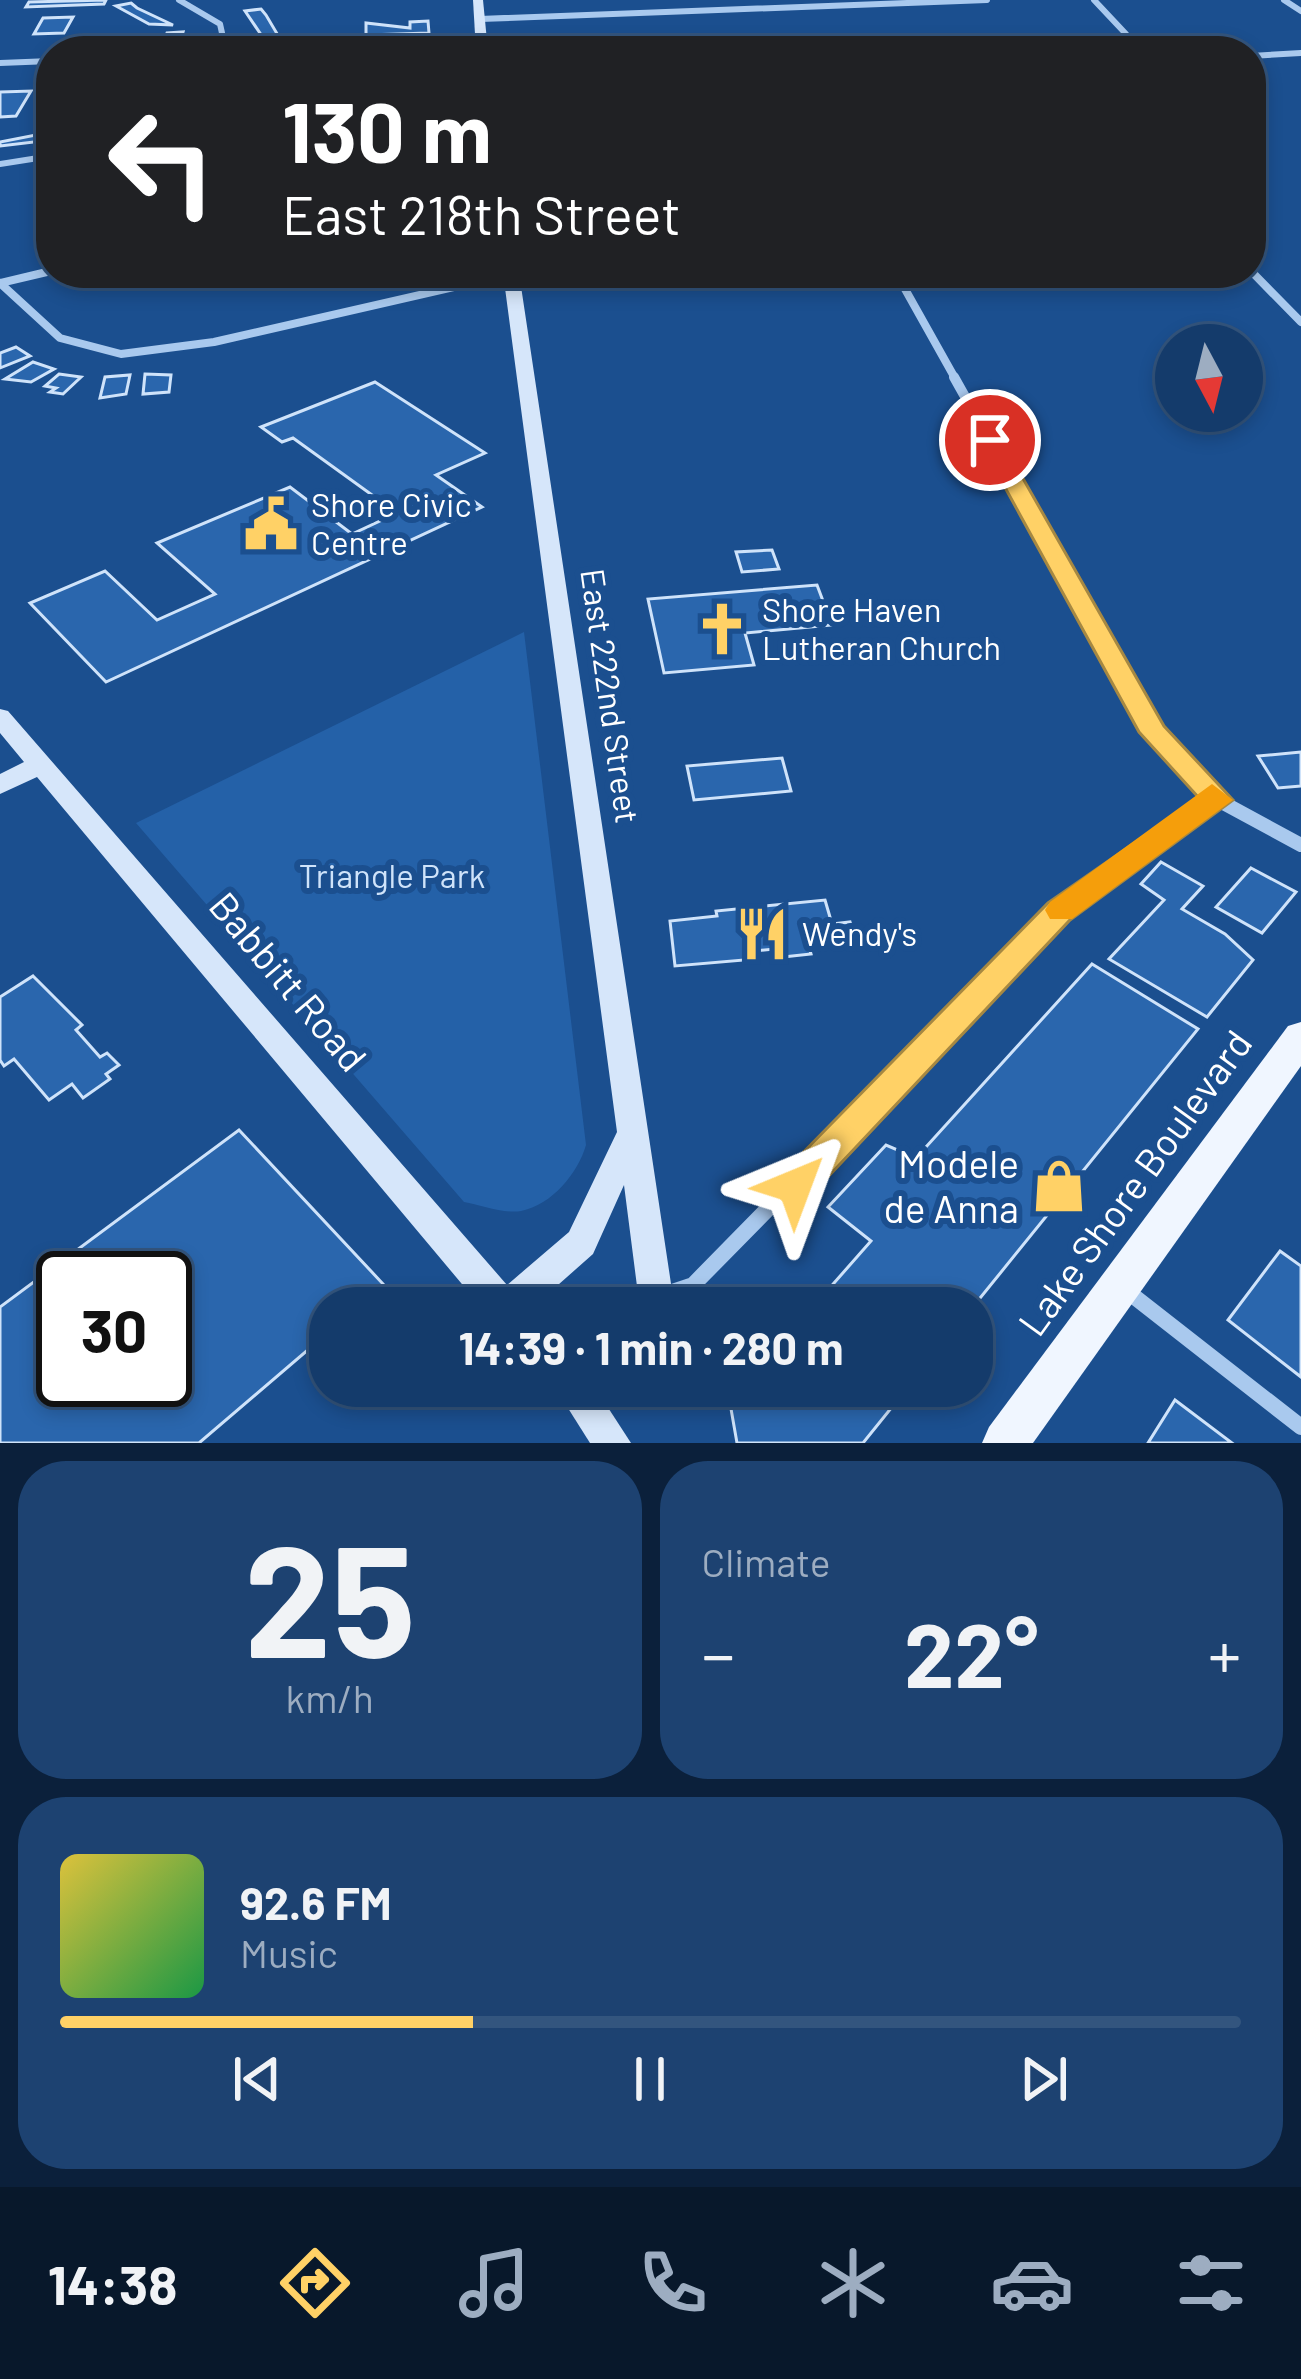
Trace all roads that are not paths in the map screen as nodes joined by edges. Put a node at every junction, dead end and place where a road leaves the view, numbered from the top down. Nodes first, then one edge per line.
1 (179, 0) edge
2 (478, 0) edge
3 (987, 0) edge
4 (1094, 0) edge
5 (1284, 0) edge
6 (1301, 11) edge
7 (480, 19) junction
8 (226, 36) edge
9 (481, 36) edge
10 (1124, 36) edge
11 (1301, 53) edge
12 (1266, 55) edge
13 (36, 62) edge
14 (0, 63) edge
15 (36, 158) edge
16 (0, 164) edge
17 (36, 275) edge
18 (0, 283) edge
19 (1266, 286) edge
20 (446, 288) edge
21 (513, 288) edge
22 (904, 288) edge
23 (1301, 322) edge
24 (0, 717) edge
25 (39, 765) junction
26 (0, 785) edge
27 (1218, 800) junction
28 (1301, 845) edge
29 (1301, 1037) edge
30 (633, 1131) junction
31 (1120, 1285) junction
32 (487, 1287) edge
33 (530, 1287) edge
34 (650, 1287) edge
35 (688, 1287) edge
36 (595, 1407) edge
37 (1301, 1427) edge
38 (612, 1443) edge
39 (1005, 1443) edge

1 - 8 street
2 - 7 street
3 - 7 street
4 - 10 street
5 - 6 street
7 - 9 street
11 - 12 street
13 - 14 street
15 - 16 street
17 - 18 street
18 - 20 street
19 - 23 street
21 - 30 street, East 222nd Street
22 - 27 street
24 - 25 street, Babbitt Road
25 - 26 street
25 - 32 street, Babbitt Road
27 - 28 street
27 - 35 street
29 - 31 main road, Lake Shore Boulevard
30 - 33 street
30 - 34 street, East 222nd Street
31 - 37 street
31 - 39 main road, Lake Shore Boulevard
36 - 38 street

